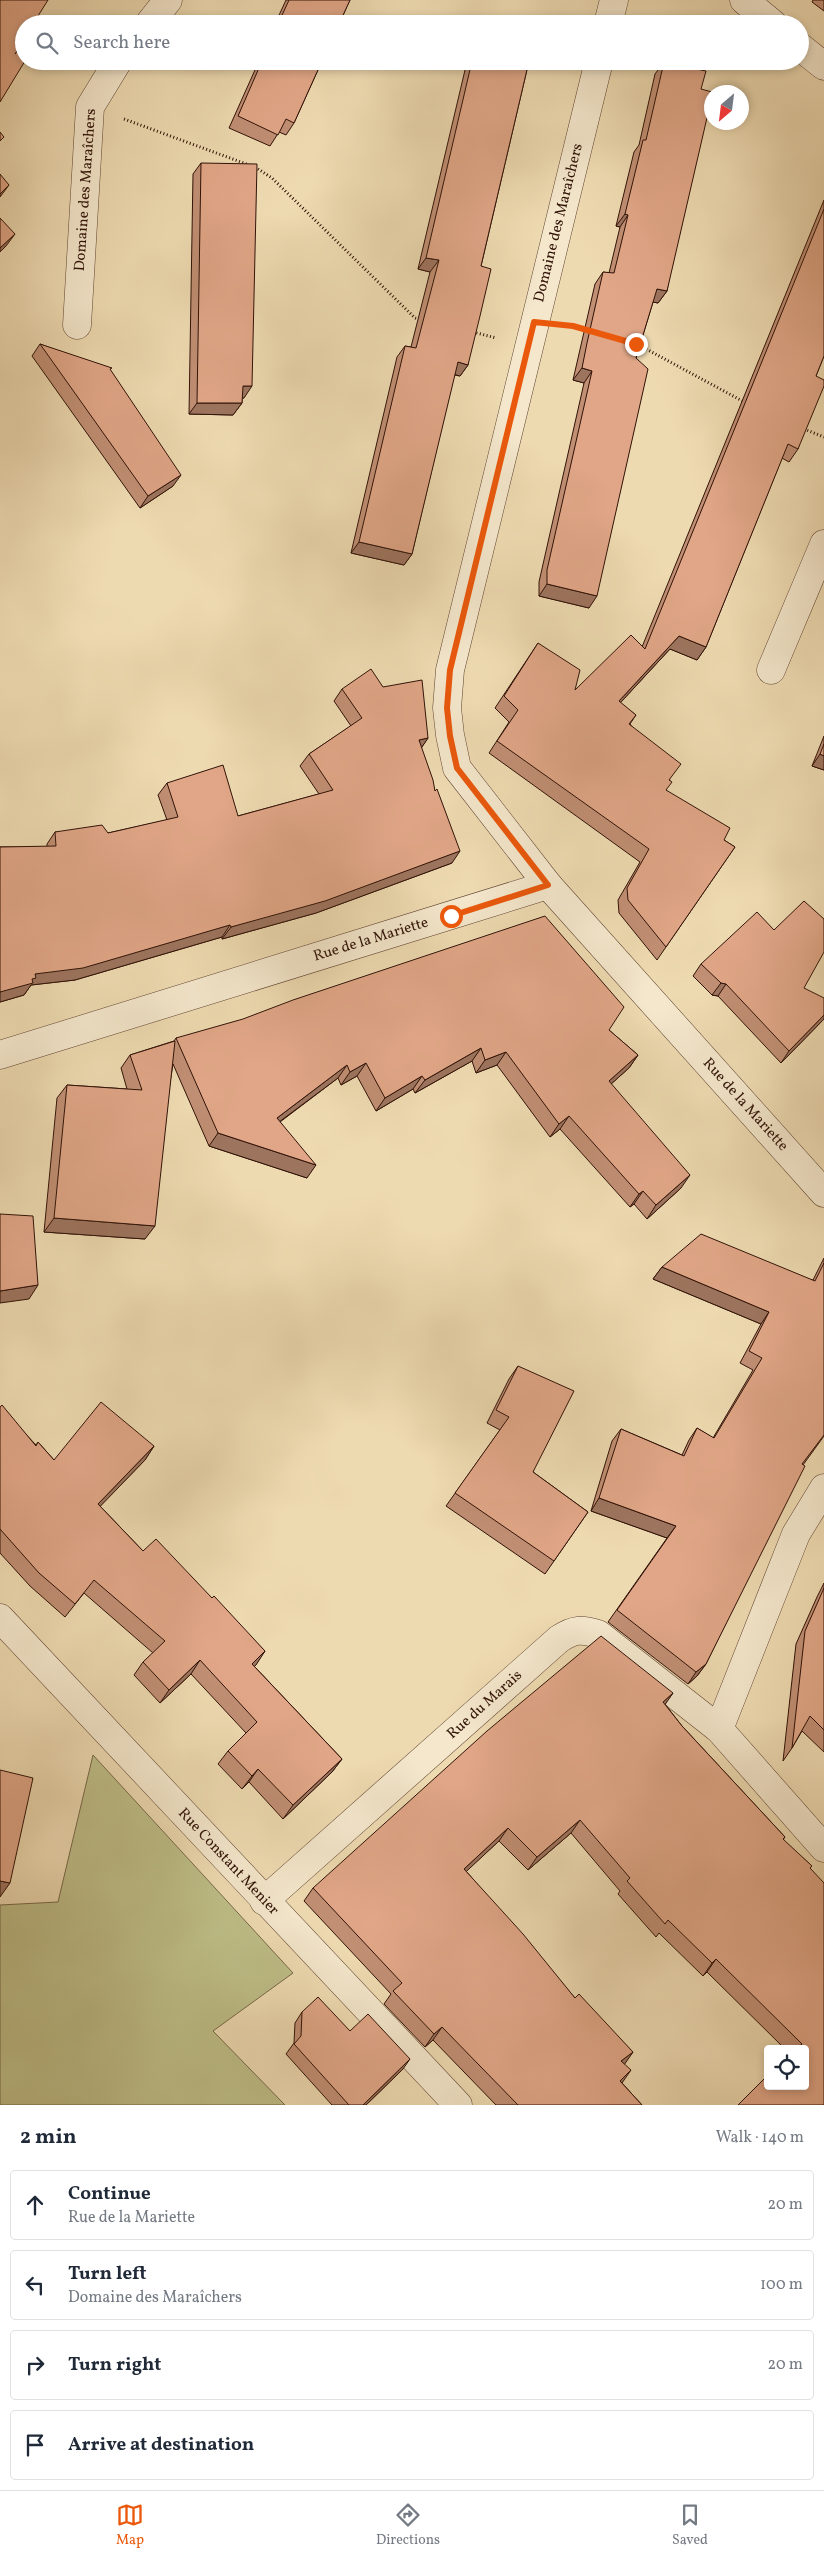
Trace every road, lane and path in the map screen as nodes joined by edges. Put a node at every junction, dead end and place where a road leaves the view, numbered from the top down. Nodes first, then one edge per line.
1 (168, 0) edge
2 (614, 0) edge
3 (744, 0) edge
4 (156, 15) edge
5 (610, 15) edge
6 (762, 15) edge
7 (809, 54) edge
8 (824, 66) edge
9 (113, 70) edge
10 (597, 70) edge
11 (90, 107) junction
12 (424, 321) edge
13 (77, 325) dead end
14 (591, 331) edge
15 (472, 332) edge
16 (531, 334) junction
17 (636, 344) edge
18 (753, 407) edge
19 (797, 426) edge
20 (824, 437) edge
21 (824, 544) edge
22 (770, 670) dead end
23 (548, 885) junction
24 (0, 1055) edge
25 (824, 1193) edge
26 (824, 1488) edge
27 (0, 1618) edge
28 (719, 1729) junction
29 (824, 1848) edge
30 (264, 1901) junction
31 (458, 2105) edge

1 - 4 street
2 - 5 street
3 - 6 street
7 - 8 street
9 - 11 street, Domaine des Maraîchers
10 - 16 street, Domaine des Maraîchers
11 - 12 path
11 - 13 street, Domaine des Maraîchers
14 - 16 path
15 - 16 path
16 - 23 street, Domaine des Maraîchers
17 - 18 path
19 - 20 path
21 - 22 street
23 - 24 street, Rue de la Mariette
23 - 25 street, Rue de la Mariette
26 - 28 street
27 - 30 street, Rue Constant Menier
28 - 29 street, Rue du Marais
28 - 30 street, Rue du Marais
30 - 31 street, Rue Constant Menier

